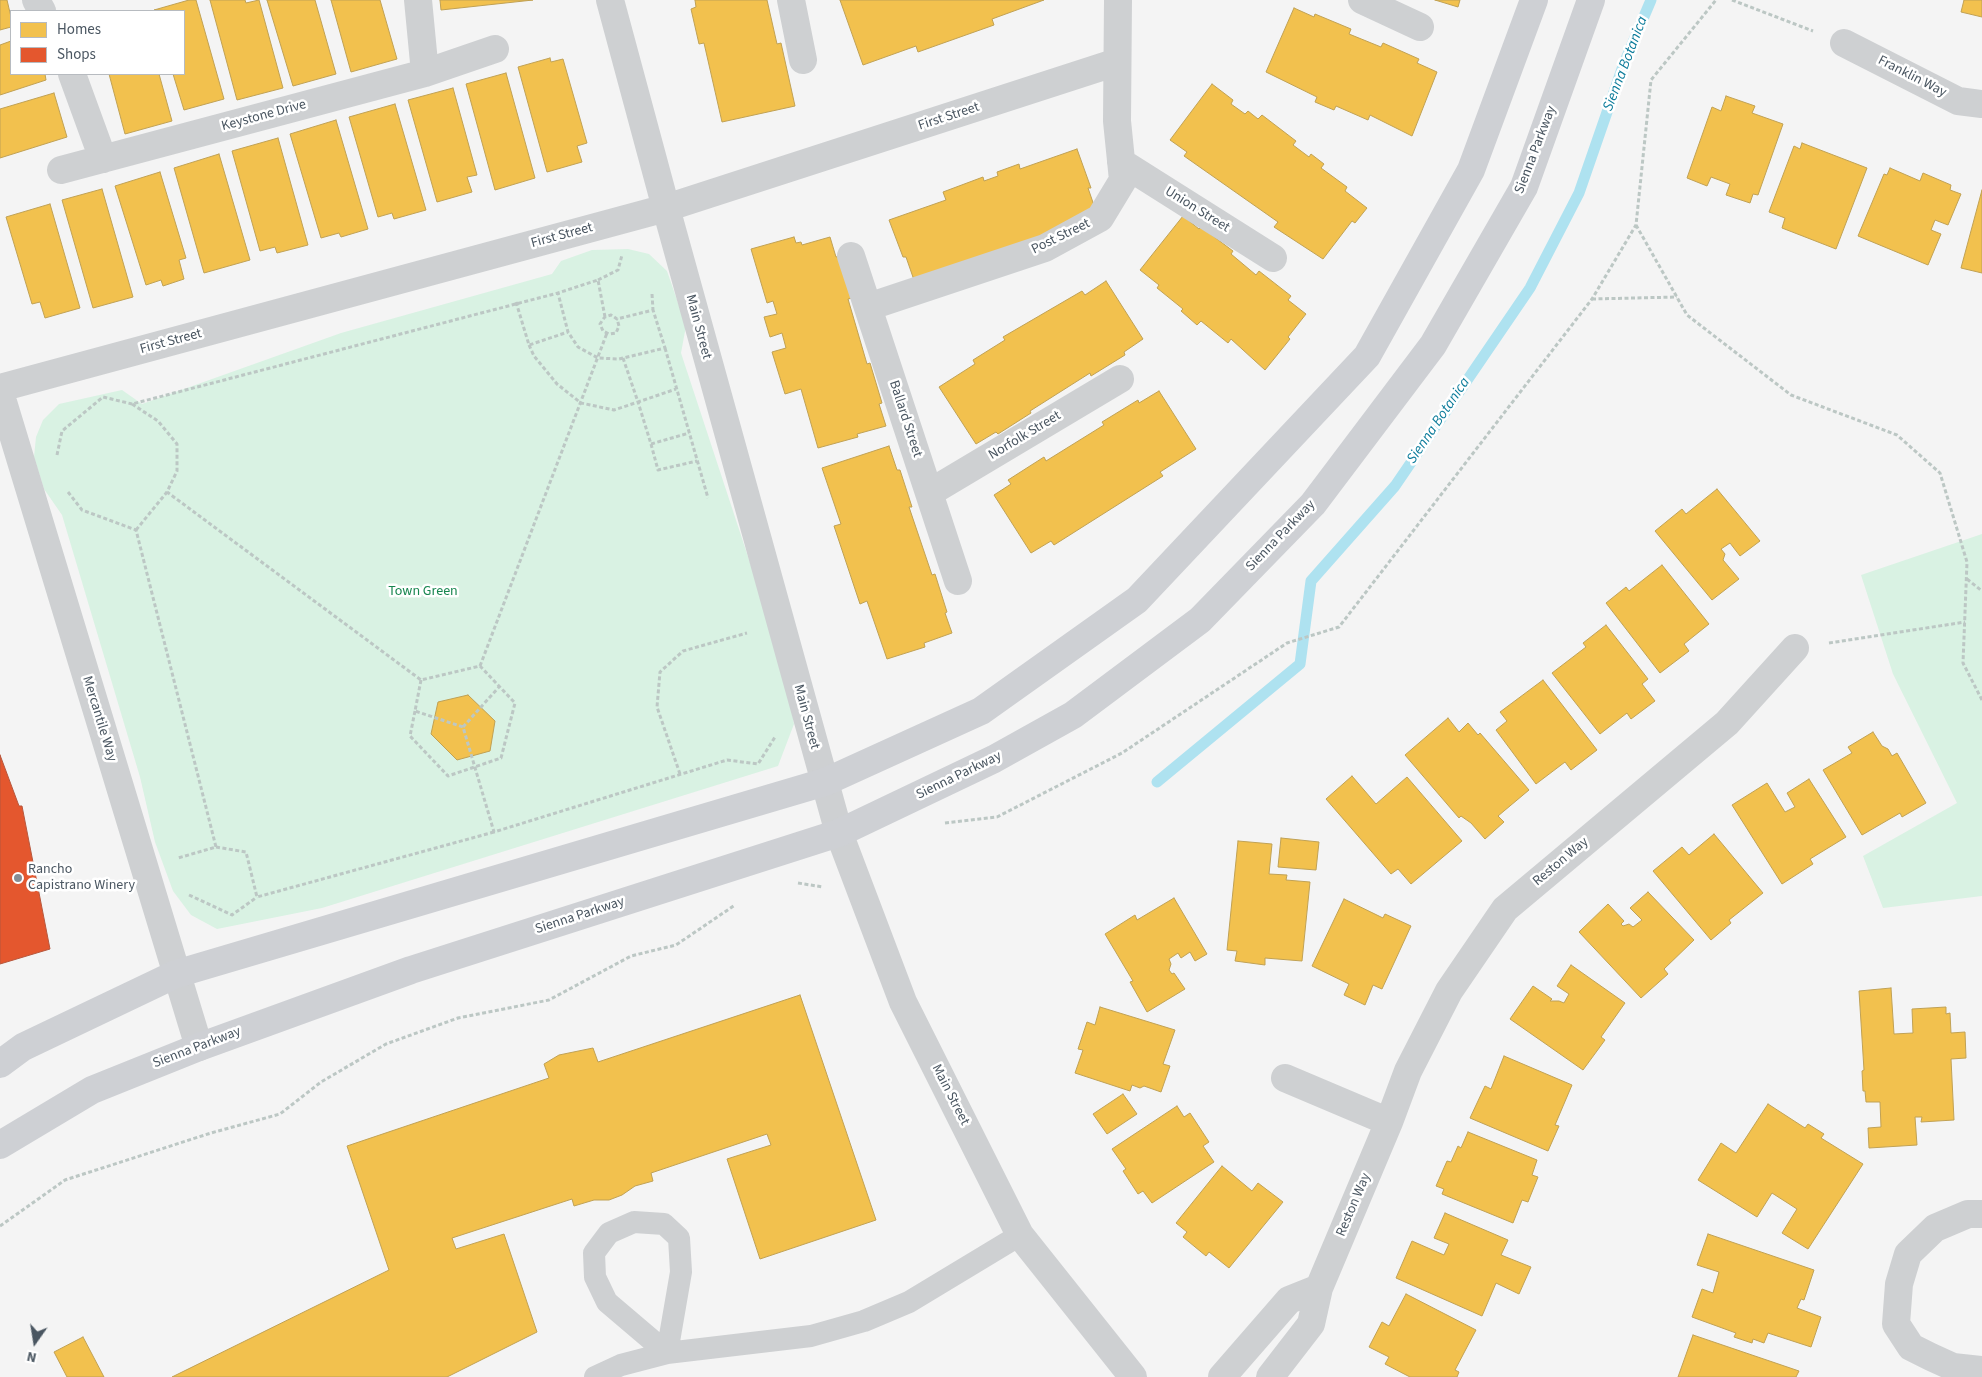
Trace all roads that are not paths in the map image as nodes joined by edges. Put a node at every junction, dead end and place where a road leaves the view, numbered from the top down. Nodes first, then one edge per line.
1 (418, 0) edge
2 (610, 0) edge
3 (791, 0) edge
4 (1118, 0) edge
5 (1362, 0) edge
6 (1534, 0) edge
7 (1591, 0) edge
8 (1420, 27) dead end
9 (1844, 43) road end
10 (495, 49) dead end
11 (803, 60) dead end
12 (1117, 62) junction
13 (425, 73) junction
14 (72, 75) edge
15 (1982, 104) edge
16 (103, 159) junction
17 (1121, 162) junction
18 (61, 170) dead end
19 (666, 208) junction
20 (851, 256) dead end
21 (1273, 258) dead end
22 (868, 307) junction
23 (1120, 379) dead end
24 (0, 390) edge
25 (929, 493) junction
26 (958, 581) dead end
27 (1795, 648) road end
28 (824, 782) junction
29 (839, 833) junction
30 (176, 974) junction
31 (198, 1047) junction
32 (0, 1064) edge
33 (1285, 1078) dead end
34 (1389, 1122) junction
35 (0, 1145) edge
36 (1982, 1214) edge
37 (1020, 1235) junction
38 (1319, 1288) junction
39 (667, 1353) junction
40 (1982, 1370) edge
41 (595, 1377) edge
42 (1133, 1377) edge
43 (1222, 1377) edge
44 (1270, 1377) edge

1 - 13 street
2 - 19 street, Main Street
3 - 11 street
4 - 12 street, Post Street
5 - 8 street
6 - 28 main road
7 - 29 main road, Sienna Parkway
9 - 15 street, Franklin Way
10 - 13 street, Keystone Drive
12 - 17 street, Post Street
12 - 19 street, First Street
13 - 16 street, Keystone Drive
14 - 16 street
16 - 18 street, Keystone Drive
17 - 21 street, Union Street
17 - 22 street, Post Street
19 - 24 street, First Street
19 - 28 street, Main Street
20 - 22 street, Ballard Street
22 - 25 street, Ballard Street
23 - 25 street, Norfolk Street
24 - 30 street, Mercantile Way
25 - 26 street, Ballard Street
27 - 34 street, Reston Way
28 - 29 street, Main Street
28 - 30 main road
29 - 31 main road, Sienna Parkway
29 - 37 street, Main Street
30 - 31 street, Mercantile Way
30 - 32 main road
31 - 35 main road, Sienna Parkway
33 - 34 street
34 - 38 street, Reston Way
36 - 40 street
37 - 39 lane
37 - 42 street, Main Street
38 - 43 street
38 - 44 street, Reston Way
39 - 39 lane
39 - 41 lane

